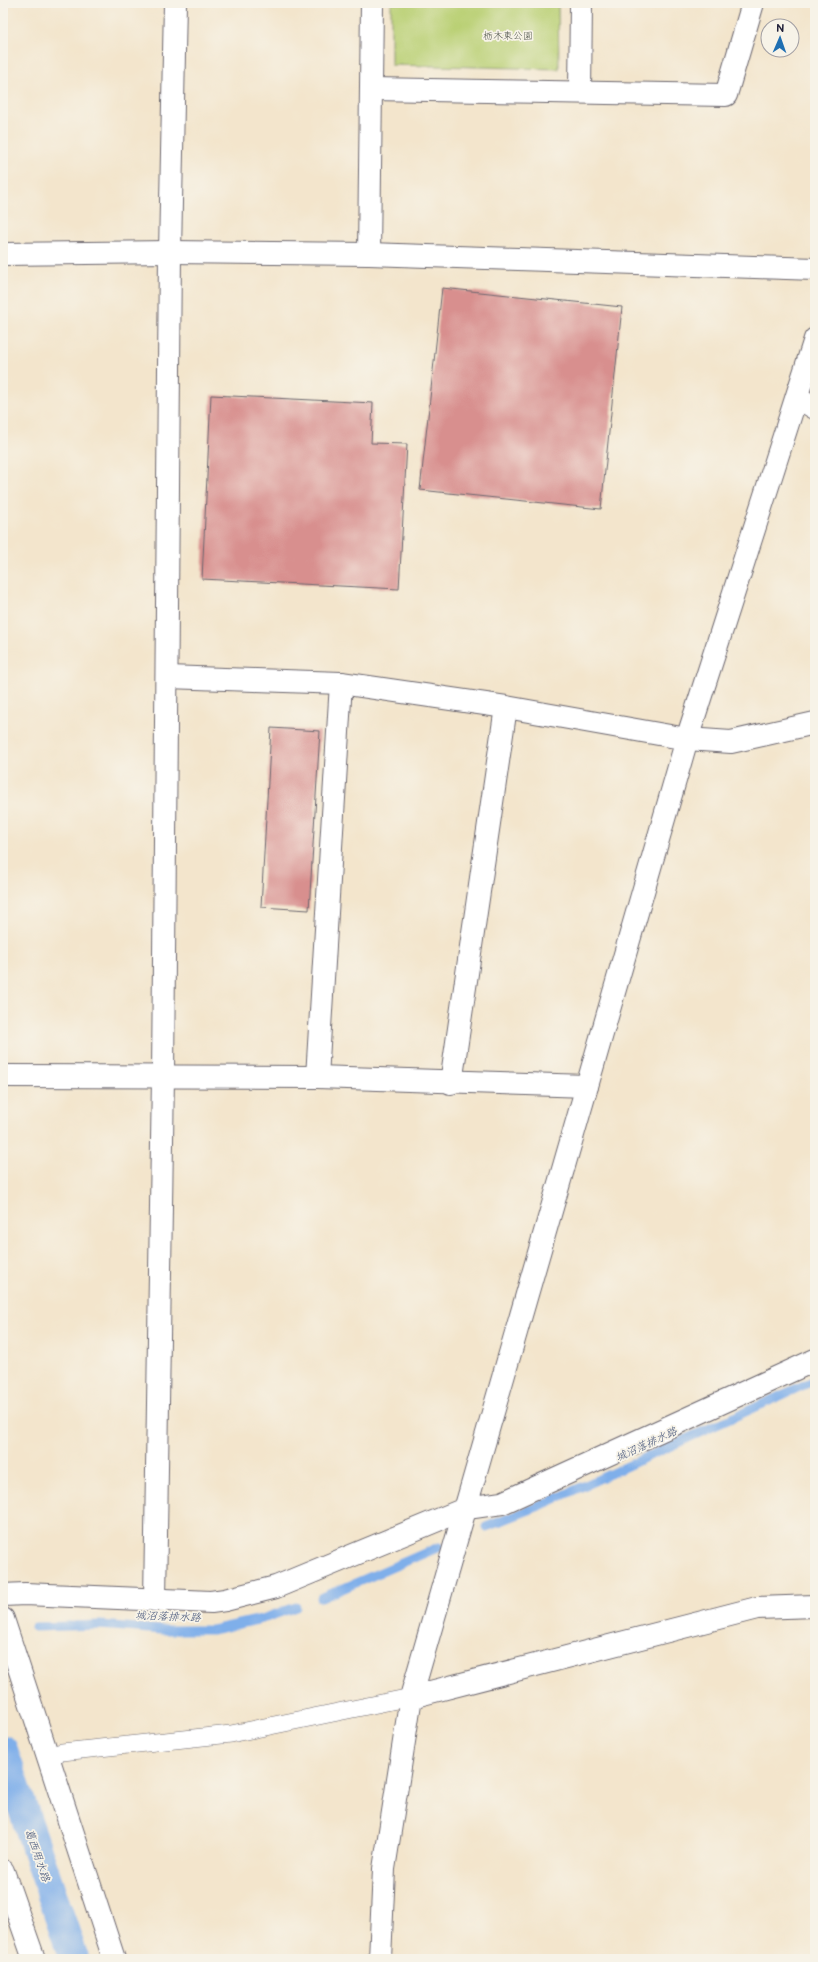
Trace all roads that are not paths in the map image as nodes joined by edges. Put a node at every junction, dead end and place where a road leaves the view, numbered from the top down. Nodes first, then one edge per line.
1 (175, 3) edge
2 (372, 3) edge
3 (581, 3) edge
4 (753, 3) edge
5 (372, 90) junction
6 (580, 92) junction
7 (170, 252) junction
8 (3, 254) edge
9 (369, 254) junction
10 (815, 269) edge
11 (815, 339) edge
12 (806, 402) edge
13 (167, 677) junction
14 (341, 683) junction
15 (506, 707) junction
16 (815, 723) edge
17 (687, 739) junction
18 (3, 1076) edge
19 (163, 1076) junction
20 (317, 1077) junction
21 (451, 1083) junction
22 (587, 1086) junction
23 (815, 1360) edge
24 (466, 1508) junction
25 (3, 1595) edge
26 (155, 1600) junction
27 (815, 1606) edge
28 (3, 1619) edge
29 (412, 1697) junction
30 (47, 1756) junction
31 (3, 1871) edge
32 (34, 1959) edge
33 (114, 1959) edge
34 (380, 1959) edge

1 - 7 street
2 - 5 street
3 - 6 street
4 - 6 street
5 - 6 street
5 - 9 street
7 - 8 street
7 - 9 street
7 - 13 street
9 - 10 street
11 - 12 street
12 - 17 street
13 - 14 street
13 - 19 street
14 - 15 street
14 - 20 street
15 - 17 street
15 - 21 street
16 - 17 street
17 - 22 street
18 - 19 street
19 - 20 street
19 - 26 street
20 - 21 street
21 - 22 street
22 - 24 street
23 - 24 street
24 - 26 street
24 - 29 street
25 - 26 street
27 - 29 street
28 - 30 street
29 - 30 lane
29 - 34 street
30 - 33 street
31 - 32 street

